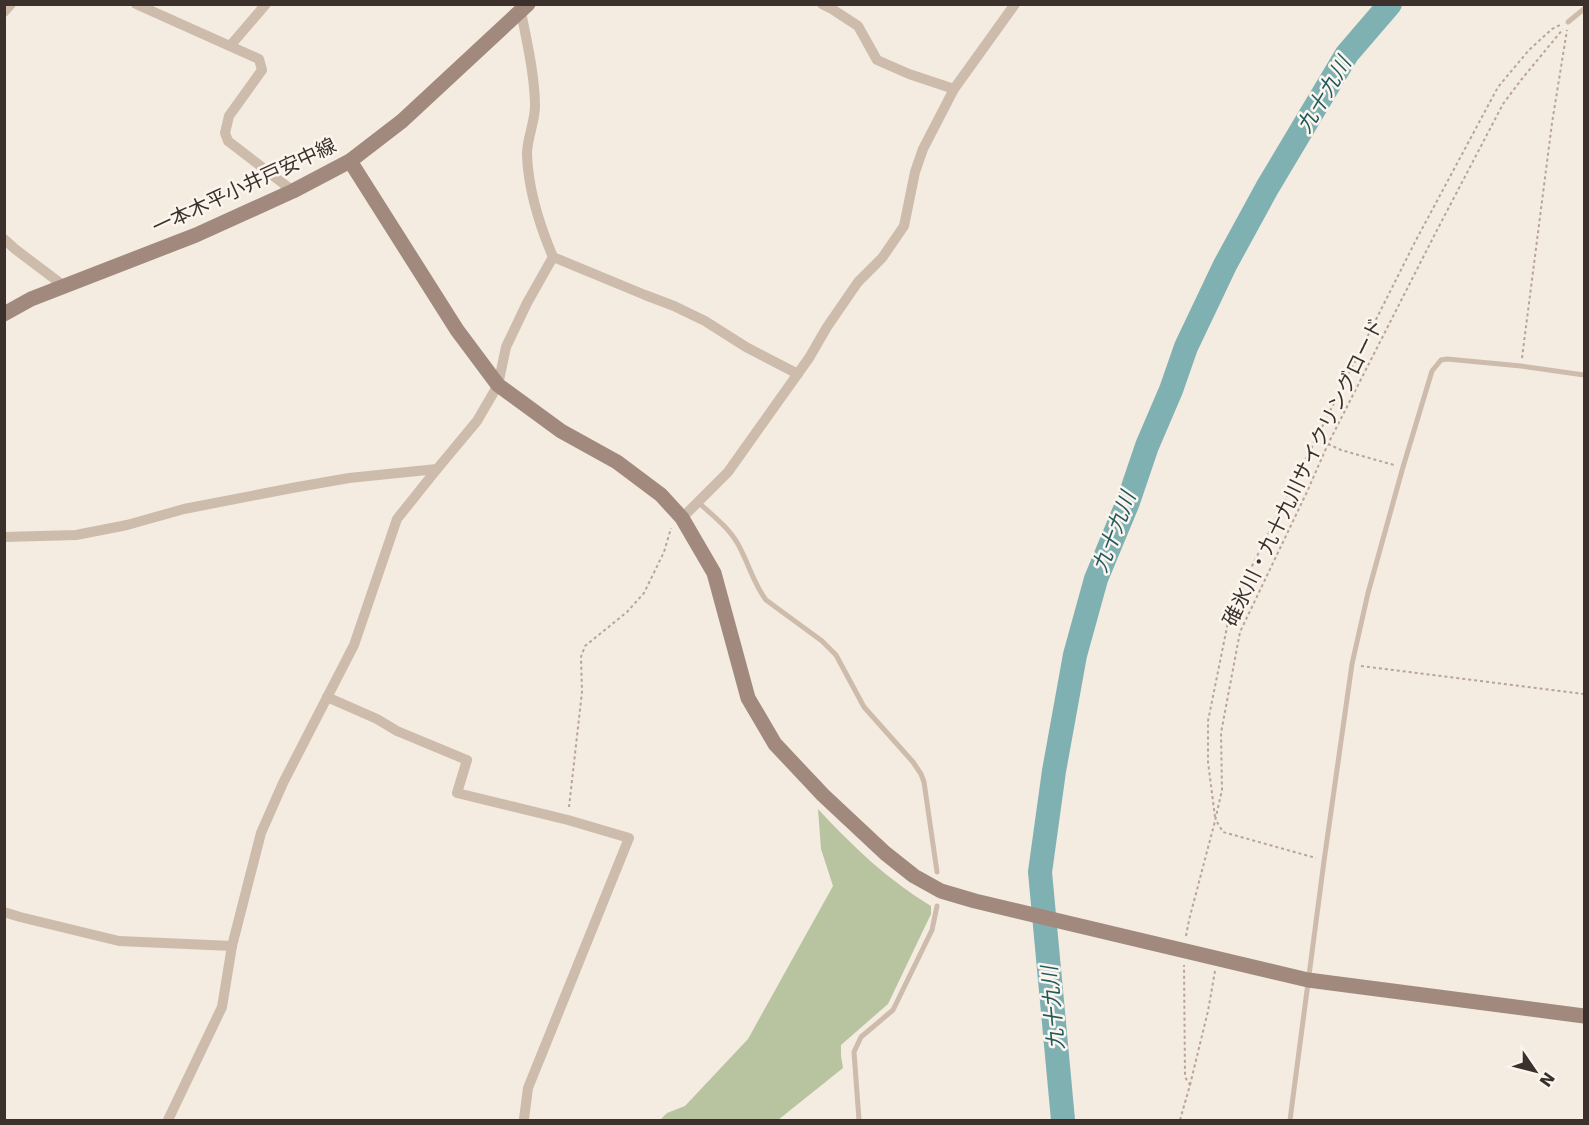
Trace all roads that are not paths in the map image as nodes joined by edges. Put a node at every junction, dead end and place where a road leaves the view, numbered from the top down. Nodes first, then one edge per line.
1 (11, 4) edge
2 (136, 4) edge
3 (267, 4) edge
4 (822, 4) edge
5 (1015, 4) edge
6 (523, 7) edge
7 (1584, 9) edge
8 (4, 12) edge
9 (1568, 22) road end
10 (230, 46) junction
11 (954, 89) junction
12 (350, 161) junction
13 (293, 191) junction
14 (4, 239) edge
15 (553, 257) junction
16 (64, 286) junction
17 (4, 314) edge
18 (798, 374) junction
19 (1584, 375) edge
20 (498, 385) junction
21 (437, 469) junction
22 (698, 502) junction
23 (682, 518) junction
24 (4, 537) edge
25 (327, 697) junction
26 (937, 872) dead end
27 (936, 906) dead end
28 (4, 912) edge
29 (232, 946) junction
30 (1308, 981) junction
31 (1584, 1016) edge
32 (524, 1119) dead end
33 (168, 1120) edge
34 (859, 1120) edge
35 (1290, 1120) edge

1 - 8 street
2 - 10 street
3 - 10 street
4 - 11 street
5 - 11 street
6 - 12 street, 一本木平小井戸安中線
6 - 15 street
7 - 9 lane
10 - 13 street
11 - 18 street
12 - 13 street, 一本木平小井戸安中線
12 - 20 street
13 - 16 street, 一本木平小井戸安中線
14 - 16 street
15 - 18 street
15 - 20 street
16 - 17 street, 一本木平小井戸安中線
18 - 22 street
19 - 30 lane
20 - 21 street
20 - 23 street
21 - 24 street
21 - 25 street
22 - 23 street
22 - 26 lane
23 - 30 street
25 - 29 street
25 - 32 street
27 - 34 lane
28 - 29 street
29 - 33 street
30 - 31 street
30 - 35 lane

